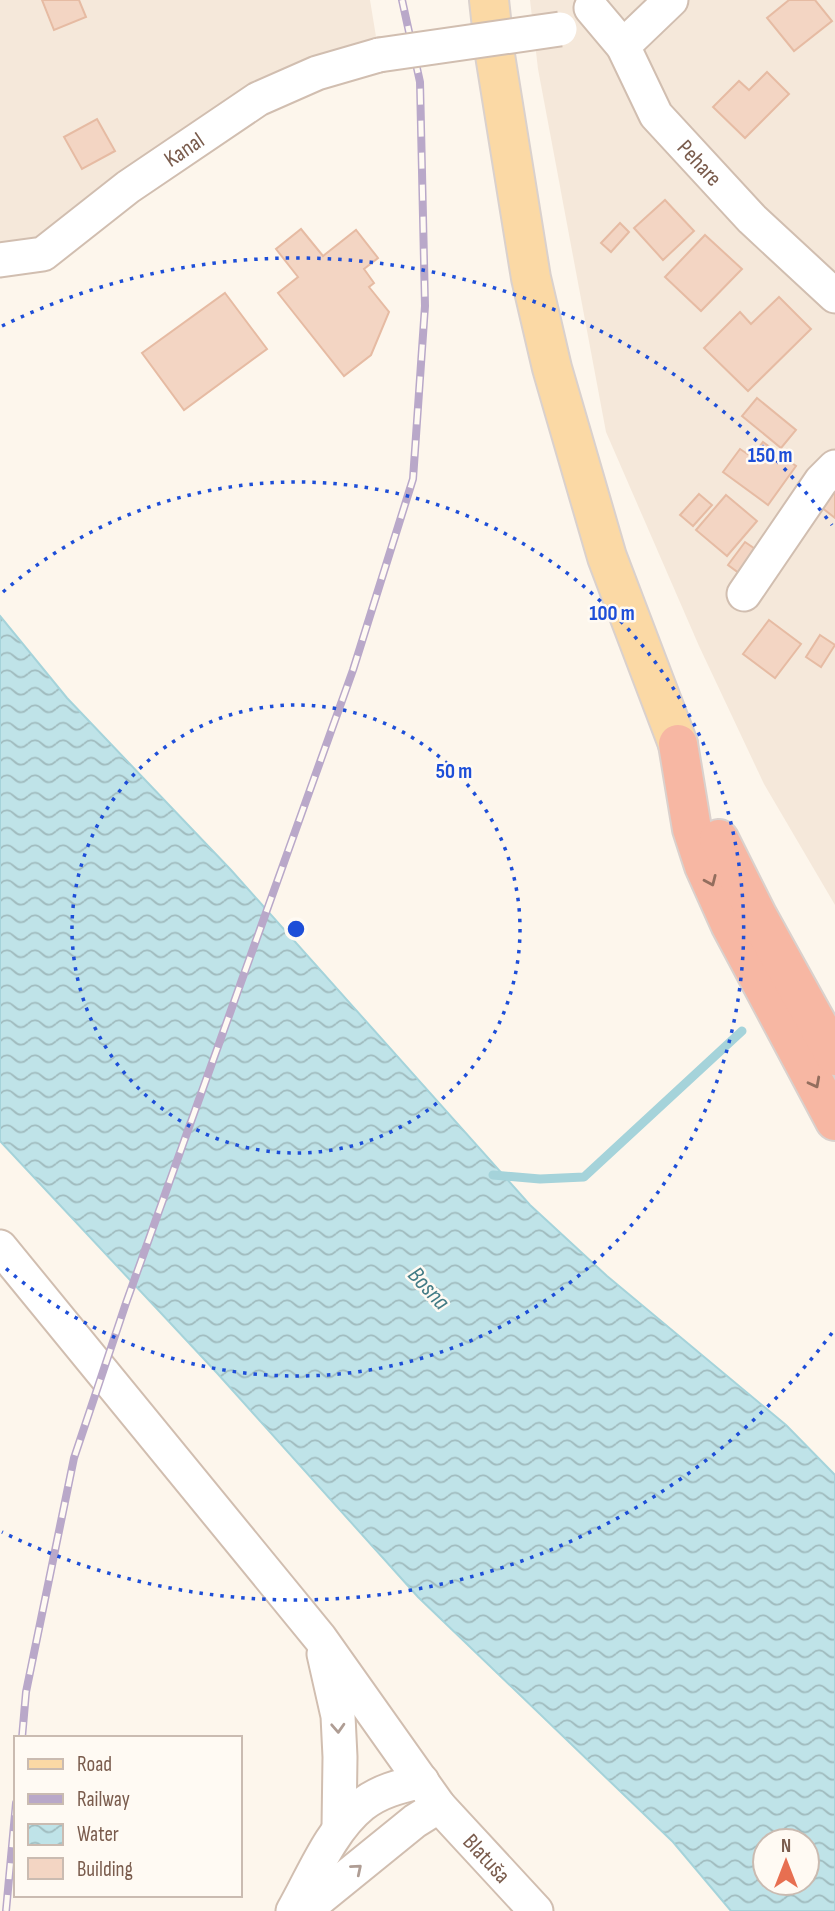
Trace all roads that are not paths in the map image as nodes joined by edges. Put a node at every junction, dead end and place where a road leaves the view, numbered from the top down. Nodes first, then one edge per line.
1 (489, 0) edge
2 (671, 0) edge
3 (593, 4) edge
4 (560, 29) joint
5 (623, 46) junction
6 (0, 260) edge
7 (835, 296) edge
8 (835, 467) edge
9 (744, 594) dead end
10 (678, 744) junction
11 (835, 1056) edge
12 (835, 1121) edge
13 (0, 1247) edge
14 (320, 1638) junction
15 (431, 1793) junction
16 (339, 1828) junction
17 (293, 1911) edge
18 (304, 1911) edge
19 (536, 1911) edge

1 - 10 main road
2 - 5 street
3 - 4 street, Pehare
3 - 5 street, Pehare
4 - 6 street, Kanal, bridge
5 - 7 street, Pehare
8 - 9 street
10 - 11 highway
10 -> 12 highway
13 - 14 street, Blatuša
14 - 15 street, Blatuša
14 -> 16 street
15 - 16 street
18 -> 15 street
15 - 19 street, Blatuša
16 - 17 street

